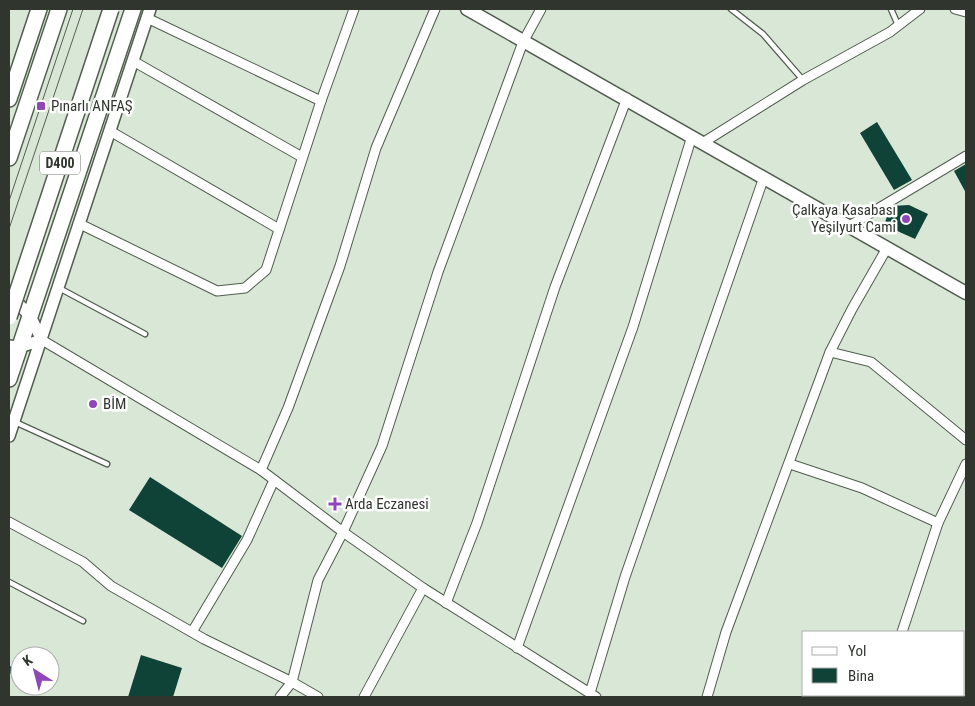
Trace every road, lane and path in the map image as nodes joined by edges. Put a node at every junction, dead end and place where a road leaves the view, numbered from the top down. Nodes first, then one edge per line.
1 (39, 9) edge
2 (59, 9) edge
3 (111, 9) edge
4 (133, 9) edge
5 (354, 9) edge
6 (435, 9) edge
7 (467, 9) edge
8 (541, 9) edge
9 (731, 9) edge
10 (891, 9) edge
11 (920, 9) edge
12 (955, 9) edge
13 (966, 12) edge
14 (148, 14) edge
15 (898, 25) junction
16 (523, 42) junction
17 (133, 61) junction
18 (803, 80) junction
19 (627, 98) junction
20 (9, 99) edge
21 (321, 101) junction
22 (110, 131) junction
23 (692, 136) junction
24 (704, 142) junction
25 (966, 156) edge
26 (9, 158) edge
27 (302, 158) junction
28 (764, 177) junction
29 (80, 224) junction
30 (849, 226) junction
31 (279, 229) junction
32 (886, 248) junction
33 (59, 288) junction
34 (966, 293) edge
35 (9, 294) edge
36 (30, 316) junction
37 (9, 317) edge
38 (145, 334) dead end
39 (42, 340) junction
40 (14, 346) edge
41 (830, 352) junction
42 (9, 379) edge
43 (14, 422) junction
44 (9, 436) edge
45 (966, 440) edge
46 (107, 464) dead end
47 (790, 464) junction
48 (966, 464) edge
49 (261, 470) junction
50 (274, 480) junction
51 (9, 522) edge
52 (938, 523) junction
53 (343, 532) junction
54 (9, 582) edge
55 (423, 588) junction
56 (446, 603) junction
57 (83, 621) dead end
58 (902, 631) edge
59 (192, 632) junction
60 (517, 648) junction
61 (292, 682) junction
62 (593, 695) edge
63 (280, 697) edge
64 (318, 697) edge
65 (364, 697) edge
66 (707, 697) edge

1 - 20 highway
2 - 26 highway
3 - 37 highway, D400, bridge
4 - 36 highway
5 - 21 street
6 - 49 street
7 - 16 main road
8 - 16 street
9 - 18 lane
10 - 15 lane
11 - 15 street
12 - 13 street
14 - 17 street
14 - 21 street
15 - 18 street
16 - 19 main road
16 - 53 street
17 - 22 street
17 - 27 street
18 - 24 street
19 - 23 main road
19 - 56 street
21 - 27 street
22 - 29 street
22 - 31 street
23 - 24 main road
23 - 60 street
24 - 28 main road
25 - 30 street
27 - 31 street
28 - 30 main road
28 - 62 street
29 - 31 street
29 - 33 street
30 - 32 main road
32 - 34 main road
32 - 41 street
33 - 38 lane
33 - 39 street
35 - 36 street
36 - 39 street
36 - 40 highway
39 - 40 street
39 - 43 street
39 - 49 street
40 - 42 highway
41 - 45 street
41 - 47 street
43 - 44 street
43 - 46 lane
47 - 52 street
47 - 66 street
48 - 52 street
49 - 50 street
50 - 53 street
50 - 59 street
51 - 59 street
52 - 58 street
53 - 55 street
53 - 61 street
54 - 57 lane
55 - 56 street
55 - 65 street
56 - 60 street
59 - 61 street
60 - 62 street
61 - 63 street
61 - 64 street

